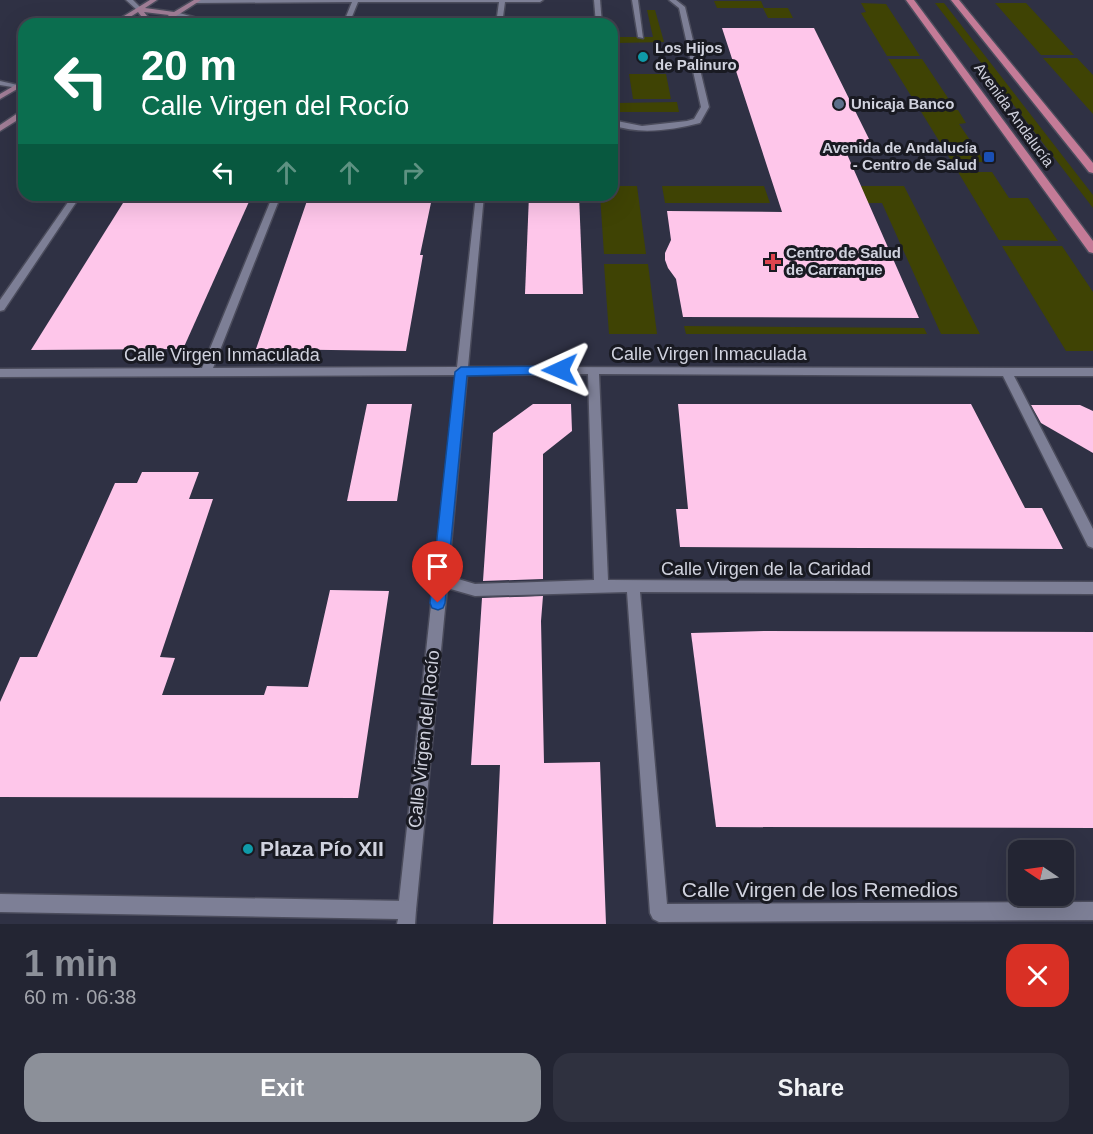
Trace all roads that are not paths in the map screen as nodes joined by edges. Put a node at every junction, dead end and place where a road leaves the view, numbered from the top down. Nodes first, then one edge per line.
1 (129, 0) edge
2 (154, 0) edge
3 (196, 0) edge
4 (356, 0) edge
5 (540, 0) edge
6 (597, 0) edge
7 (635, 0) edge
8 (672, 0) edge
9 (910, 0) edge
10 (955, 0) edge
11 (502, 1) edge
12 (139, 9) junction
13 (176, 14) junction
14 (124, 18) edge
15 (146, 18) edge
16 (169, 18) edge
17 (191, 18) edge
18 (348, 18) edge
19 (500, 18) edge
20 (598, 18) edge
21 (641, 37) dead end
22 (0, 83) edge
23 (18, 84) edge
24 (18, 86) edge
25 (0, 97) edge
26 (18, 117) edge
27 (618, 124) edge
28 (0, 129) edge
29 (1093, 170) edge
30 (73, 201) edge
31 (275, 201) edge
32 (479, 201) edge
33 (1093, 249) edge
34 (0, 308) edge
35 (593, 370) junction
36 (206, 372) junction
37 (461, 372) junction
38 (1007, 372) junction
39 (1093, 372) edge
40 (0, 374) edge
41 (1093, 542) edge
42 (440, 580) junction
43 (601, 586) junction
44 (633, 587) junction
45 (1093, 588) edge
46 (0, 903) edge
47 (1093, 911) edge
48 (406, 917) edge

1 - 12 street
2 - 12 main road
3 - 4 street
3 - 13 main road
4 - 11 street
4 - 18 street
5 - 11 street
6 - 20 street
7 - 21 street
8 - 27 street
9 - 33 main road, Avenida Andalucía
10 - 29 main road, Avenida Andalucía
11 - 19 street
12 - 13 main road
12 - 14 main road
12 - 15 main road
13 - 16 main road
13 - 17 street
22 - 23 street
24 - 25 main road
26 - 28 main road
30 - 34 street
31 - 36 street
32 - 37 street, Calle Virgen del Rocío
35 - 37 street, Calle Virgen Inmaculada
35 - 38 street, Calle Virgen Inmaculada
35 - 43 street
36 - 37 street, Calle Virgen Inmaculada
36 - 40 street, Calle Virgen Inmaculada
37 - 42 street, Calle Virgen del Rocío
38 - 39 street, Calle Virgen Inmaculada
38 - 41 street
42 - 43 street, Calle Virgen de la Caridad
42 - 48 street, Calle Virgen del Rocío
43 - 44 street, Calle Virgen de la Caridad
44 - 45 street, Calle Virgen de la Caridad
44 - 47 street, Calle Virgen de los Remedios
46 - 48 street

